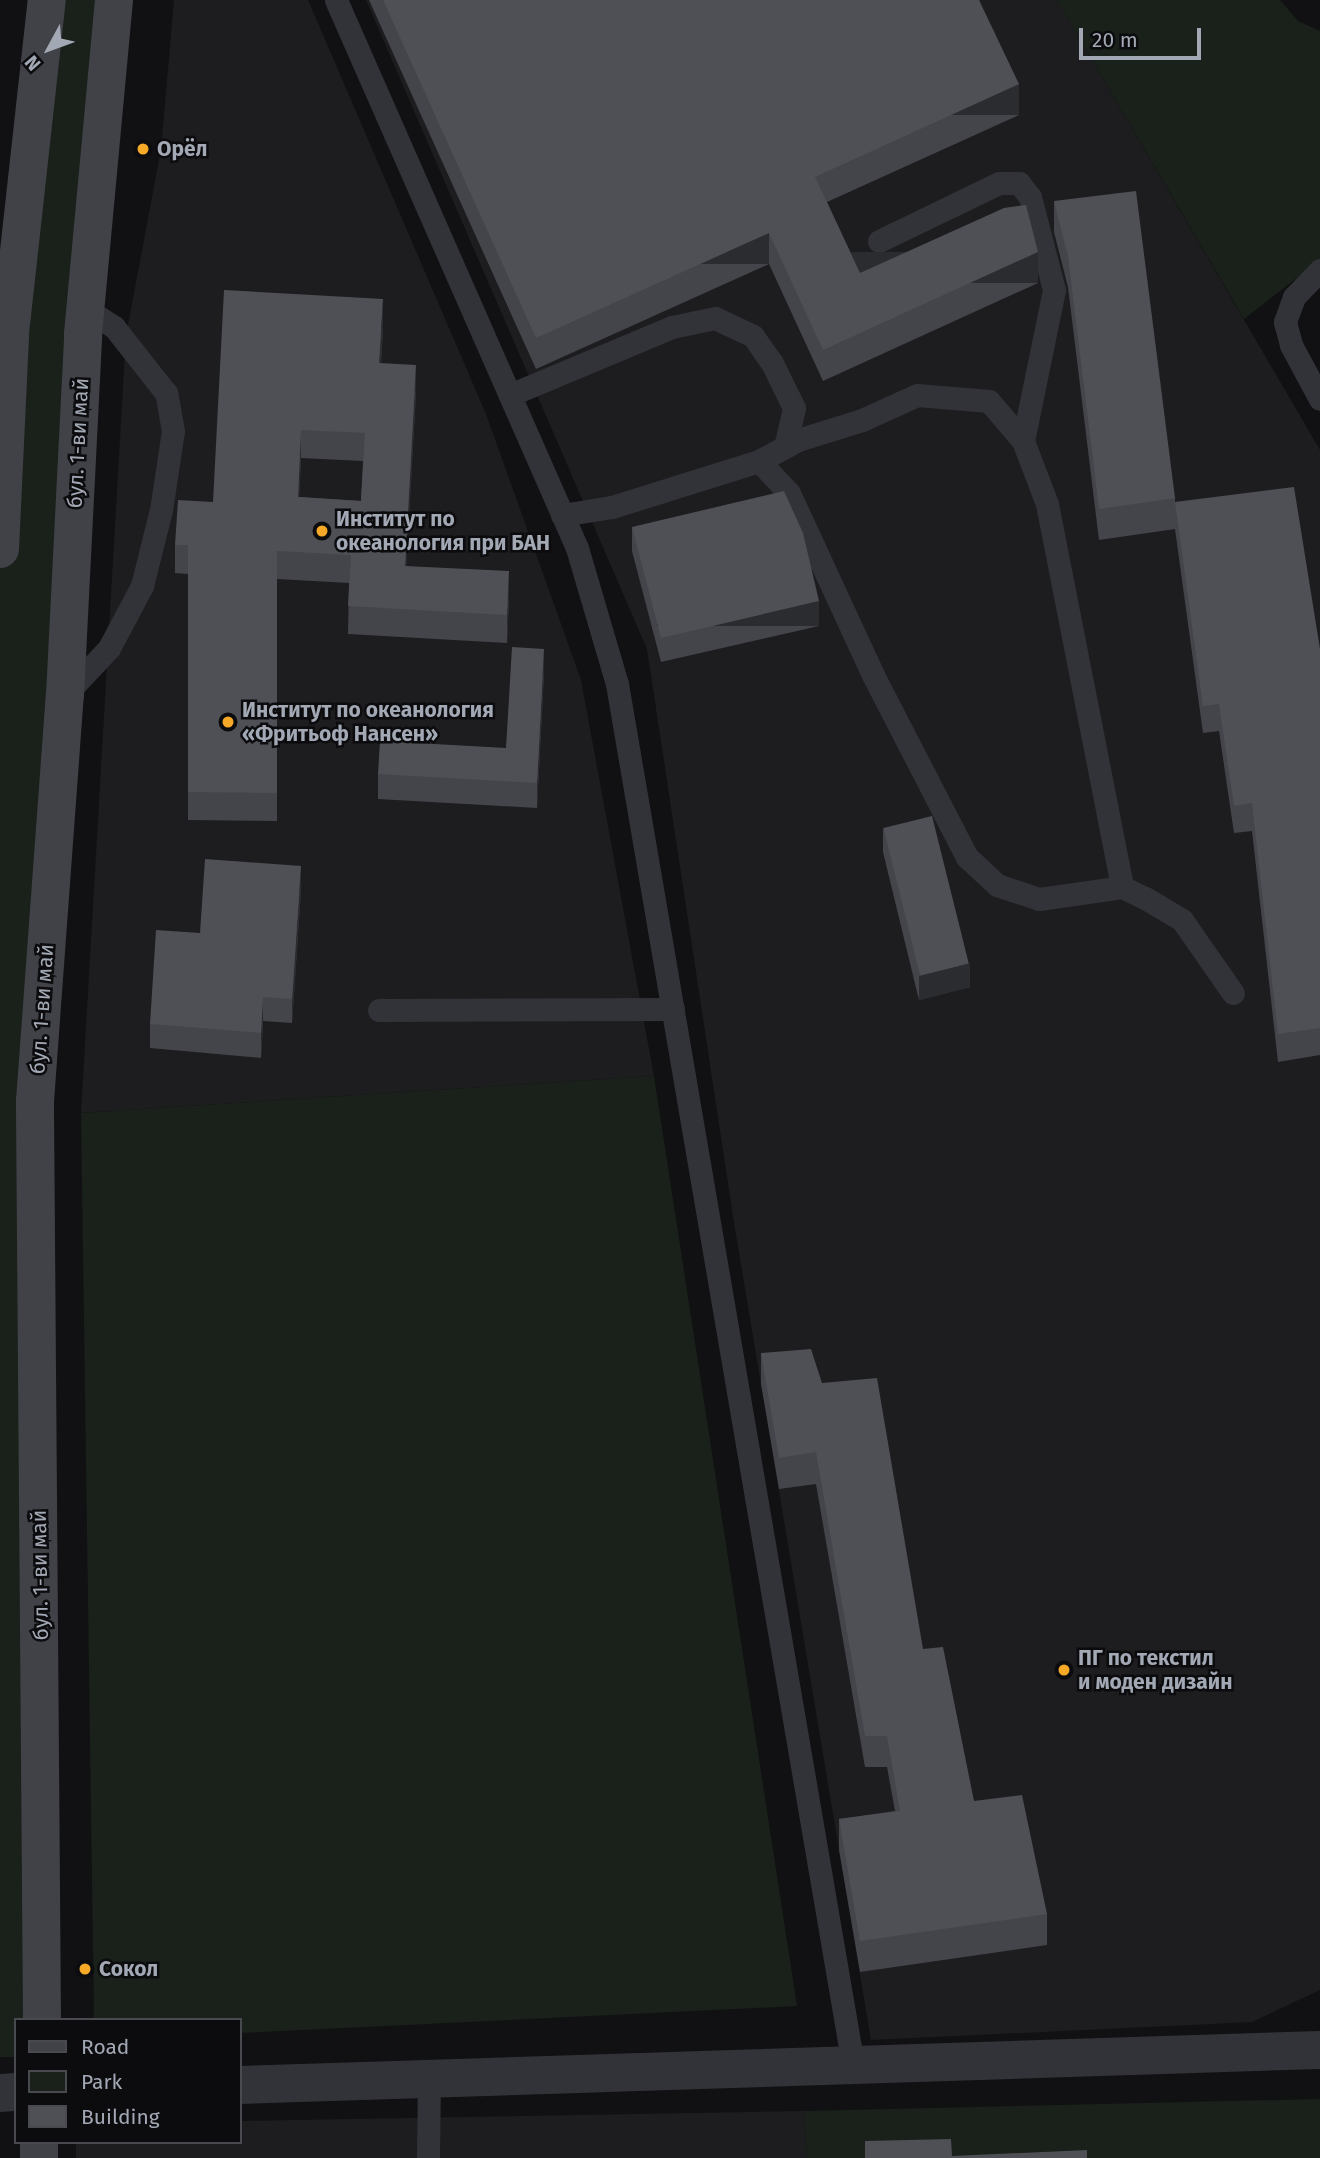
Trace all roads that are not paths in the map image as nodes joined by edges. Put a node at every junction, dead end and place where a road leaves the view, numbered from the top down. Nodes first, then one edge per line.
1 (47, 0) edge
2 (114, 0) edge
3 (337, 0) edge
4 (879, 241) dead end
5 (1320, 270) edge
6 (86, 309) junction
7 (510, 395) junction
8 (1320, 399) edge
9 (1023, 441) junction
10 (785, 447) junction
11 (759, 461) junction
12 (562, 514) junction
13 (0, 549) edge
14 (65, 695) junction
15 (1122, 887) junction
16 (1233, 993) dead end
17 (673, 1009) junction
18 (379, 1010) dead end
19 (42, 2018) edge
20 (1320, 2050) edge
21 (853, 2066) junction
22 (429, 2079) junction
23 (242, 2085) edge
24 (428, 2158) edge

1 - 13 main road
2 - 6 main road, бул. 1-ви май
3 - 7 lane
4 - 9 lane
5 - 8 lane
6 - 14 main road, бул. 1-ви май
6 - 14 lane
7 - 10 lane
7 - 12 lane
9 - 10 lane
9 - 15 lane
10 - 11 lane
11 - 12 lane
11 - 15 lane
12 - 17 lane
14 - 19 main road, бул. 1-ви май
15 - 16 lane
17 - 18 lane
17 - 21 lane
20 - 21 street
21 - 22 street
22 - 23 street
22 - 24 lane

